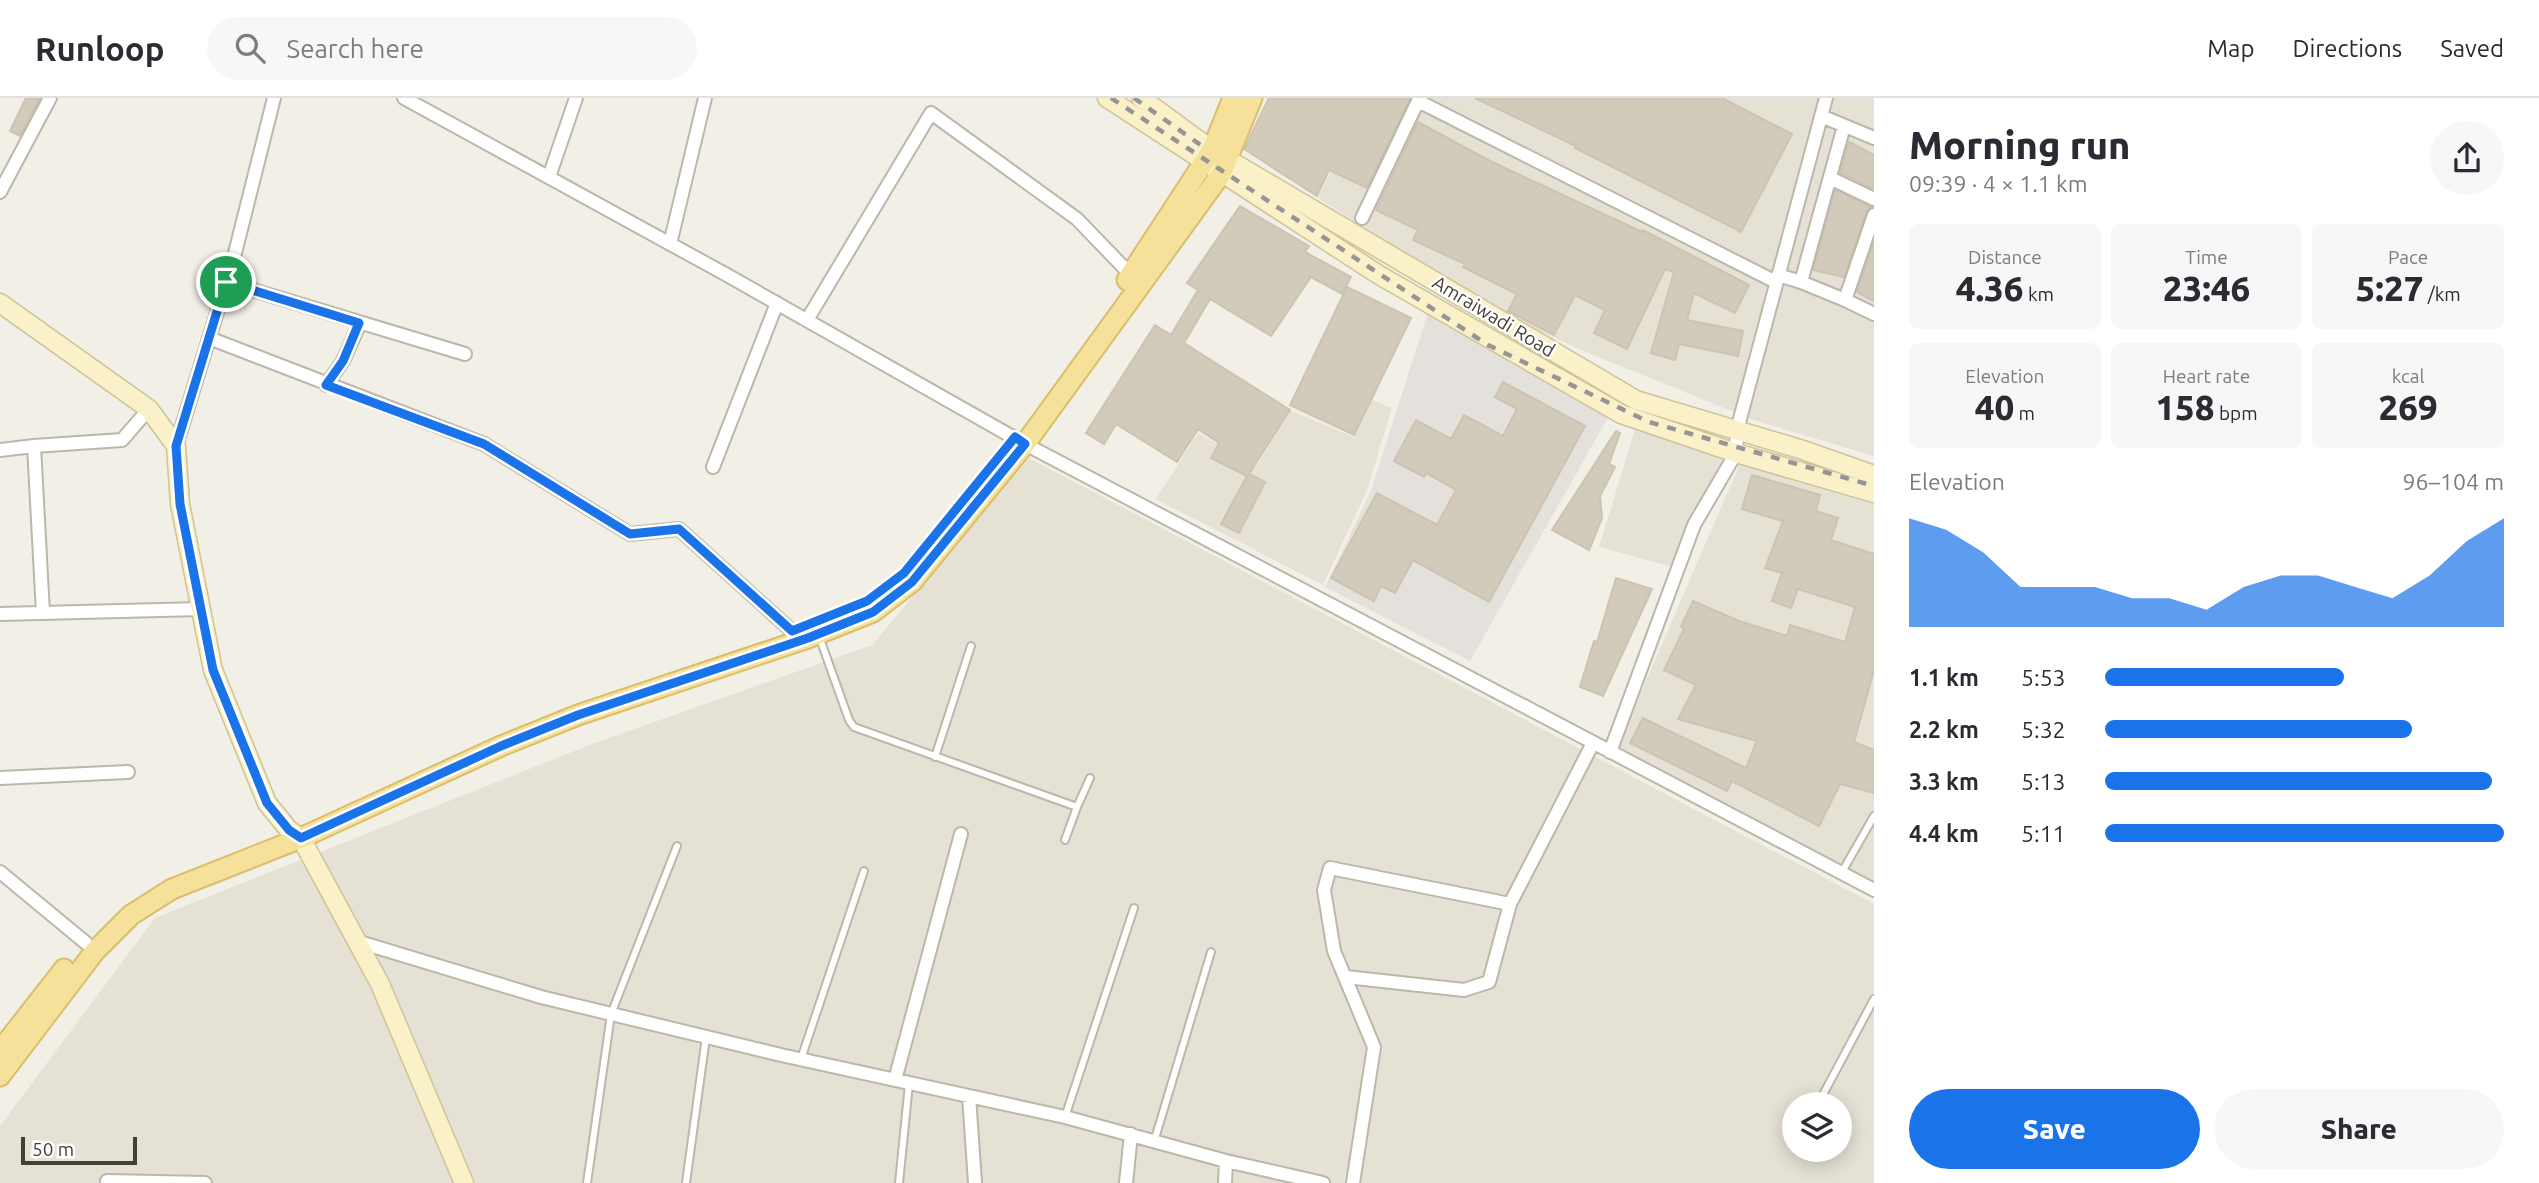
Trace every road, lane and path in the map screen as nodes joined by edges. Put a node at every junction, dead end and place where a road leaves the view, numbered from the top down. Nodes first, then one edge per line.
1 (50, 98) edge
2 (274, 98) edge
3 (404, 98) edge
4 (576, 98) edge
5 (705, 98) edge
6 (1107, 98) edge
7 (1141, 98) edge
8 (1233, 98) edge
9 (1252, 98) edge
10 (1826, 98) edge
11 (1418, 99) edge
12 (1821, 116) junction
13 (1844, 126) junction
14 (1874, 138) edge
15 (1217, 161) junction
16 (549, 177) junction
17 (1830, 178) junction
18 (0, 192) edge
19 (1874, 199) edge
20 (1874, 215) edge
21 (1362, 218) dead end
22 (670, 244) junction
23 (1869, 249) edge
24 (1131, 275) junction
25 (1777, 279) junction
26 (226, 282) junction
27 (1801, 282) junction
28 (1845, 300) junction
29 (0, 303) edge
30 (777, 303) junction
31 (1874, 314) edge
32 (807, 320) junction
33 (359, 323) junction
34 (209, 338) junction
35 (465, 354) dead end
36 (326, 385) junction
37 (149, 409) junction
38 (1737, 430) junction
39 (1020, 440) junction
40 (34, 446) junction
41 (176, 446) junction
42 (0, 450) edge
43 (1736, 453) junction
44 (713, 467) dead end
45 (1874, 475) edge
46 (1874, 493) edge
47 (201, 609) junction
48 (43, 613) junction
49 (0, 614) edge
50 (792, 631) junction
51 (818, 634) junction
52 (971, 646) dead end
53 (1593, 743) junction
54 (1610, 752) junction
55 (935, 757) junction
56 (128, 772) dead end
57 (0, 778) edge
58 (1090, 778) dead end
59 (1077, 807) junction
60 (1874, 816) edge
61 (295, 834) junction
62 (961, 834) dead end
63 (1065, 841) dead end
64 (677, 846) dead end
65 (864, 871) dead end
66 (0, 872) edge
67 (1842, 873) junction
68 (1874, 890) edge
69 (1510, 904) junction
70 (1134, 908) dead end
71 (356, 941) junction
72 (86, 943) junction
73 (1211, 953) dead end
74 (1346, 977) junction
75 (1874, 999) edge
76 (611, 1014) junction
77 (706, 1037) junction
78 (6, 1048) edge
79 (802, 1059) junction
80 (0, 1076) edge
81 (895, 1080) junction
82 (909, 1083) junction
83 (1824, 1092) edge
84 (970, 1096) junction
85 (1065, 1117) junction
86 (1131, 1134) junction
87 (1154, 1142) junction
88 (1226, 1161) junction
89 (107, 1181) dead end
90 (205, 1183) edge
91 (464, 1183) edge
92 (587, 1183) edge
93 (686, 1183) edge
94 (899, 1183) edge
95 (975, 1183) edge
96 (1126, 1183) edge
97 (1225, 1183) edge
98 (1323, 1183) edge
99 (1353, 1183) edge

1 - 18 street
2 - 26 street
3 - 16 street
4 - 16 street
5 - 22 street
6 - 15 main road
7 - 15 main road, Amraiwadi Road
8 - 15 main road
9 - 15 main road
10 - 12 street
11 - 21 street
11 - 25 street
12 - 13 street
12 - 25 street
13 - 14 street
13 - 17 street
15 - 24 main road
15 - 38 main road, Amraiwadi Road
15 - 39 main road
15 - 43 main road
16 - 22 street
17 - 19 street
17 - 27 street
20 - 23 street
22 - 30 street
23 - 28 street
24 - 32 street
24 - 39 main road
25 - 27 street
25 - 38 street
26 - 33 street
26 - 34 street
27 - 28 street
28 - 31 street
29 - 37 main road
30 - 32 street
30 - 44 street
32 - 39 street
33 - 35 street
33 - 36 street
34 - 36 street
34 - 41 street
36 - 50 street
37 - 40 street
37 - 41 main road
38 - 43 street
38 - 45 main road, Amraiwadi Road
39 - 50 main road
39 - 51 main road
39 - 53 street
40 - 42 street
40 - 48 street
41 - 47 main road
43 - 46 main road
43 - 54 street
47 - 48 street
47 - 61 main road
48 - 49 street
50 - 61 main road
51 - 55 lane
51 - 61 main road
52 - 55 lane
53 - 54 street
53 - 69 street
54 - 67 street
55 - 59 lane
56 - 57 street
58 - 59 lane
59 - 63 lane
60 - 67 lane
61 - 71 main road
61 - 72 main road
61 - 78 main road
62 - 81 street
64 - 76 lane
65 - 79 lane
66 - 72 street
67 - 68 street
69 - 74 street
69 - 74 street
70 - 85 lane
71 - 76 street
71 - 91 main road
72 - 78 main road
73 - 87 lane
74 - 99 street
75 - 83 lane
76 - 77 street
76 - 92 lane
77 - 79 street
77 - 93 lane
78 - 80 main road
79 - 81 street
81 - 82 street
82 - 84 street
82 - 94 lane
84 - 85 street
84 - 95 street
85 - 86 street
86 - 87 street
86 - 96 street
87 - 88 street
88 - 97 street
88 - 98 street
89 - 90 street

